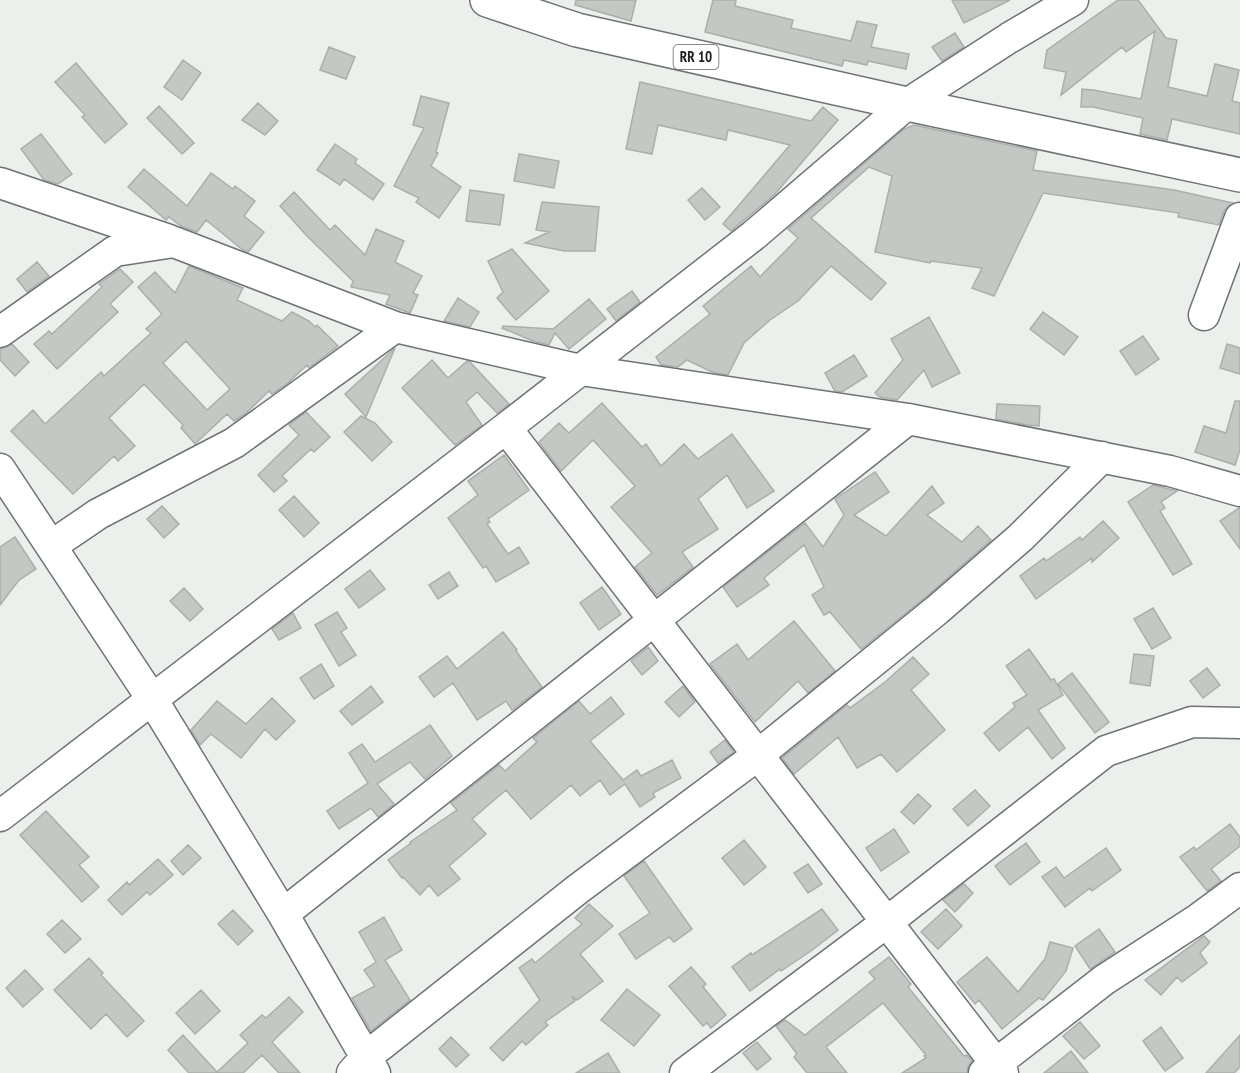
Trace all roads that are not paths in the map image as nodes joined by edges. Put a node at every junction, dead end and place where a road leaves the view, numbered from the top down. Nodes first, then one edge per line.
1 (487, 0) edge
2 (1073, 0) edge
3 (908, 105) junction
4 (1240, 175) edge
5 (0, 183) edge
6 (1240, 218) edge
7 (174, 242) junction
8 (0, 311) edge
9 (31, 311) junction
10 (1204, 315) dead end
11 (395, 327) junction
12 (0, 332) edge
13 (581, 370) junction
14 (908, 419) junction
15 (506, 428) junction
16 (1102, 457) junction
17 (0, 469) edge
18 (1240, 490) edge
19 (51, 546) junction
20 (654, 620) junction
21 (152, 699) junction
22 (1240, 723) edge
23 (758, 755) junction
24 (0, 816) edge
25 (1240, 888) edge
26 (283, 914) junction
27 (886, 922) junction
28 (364, 1068) edge
29 (994, 1070) edge
30 (685, 1073) edge

1 - 3 main road, RR 10
2 - 3 street
3 - 4 main road, RR 10
3 - 13 street
5 - 7 street
6 - 10 street
7 - 9 street
7 - 11 street
8 - 9 street
9 - 12 street
11 - 13 street
11 - 19 street
13 - 14 street
13 - 15 street
14 - 16 street
14 - 20 street
15 - 20 street
15 - 21 street
16 - 18 street
16 - 23 street
17 - 19 street
19 - 21 street
20 - 23 street
20 - 26 street
21 - 24 street
21 - 26 street
22 - 27 street
23 - 27 street
23 - 28 street
25 - 29 street
26 - 28 street
27 - 29 street
27 - 30 street

